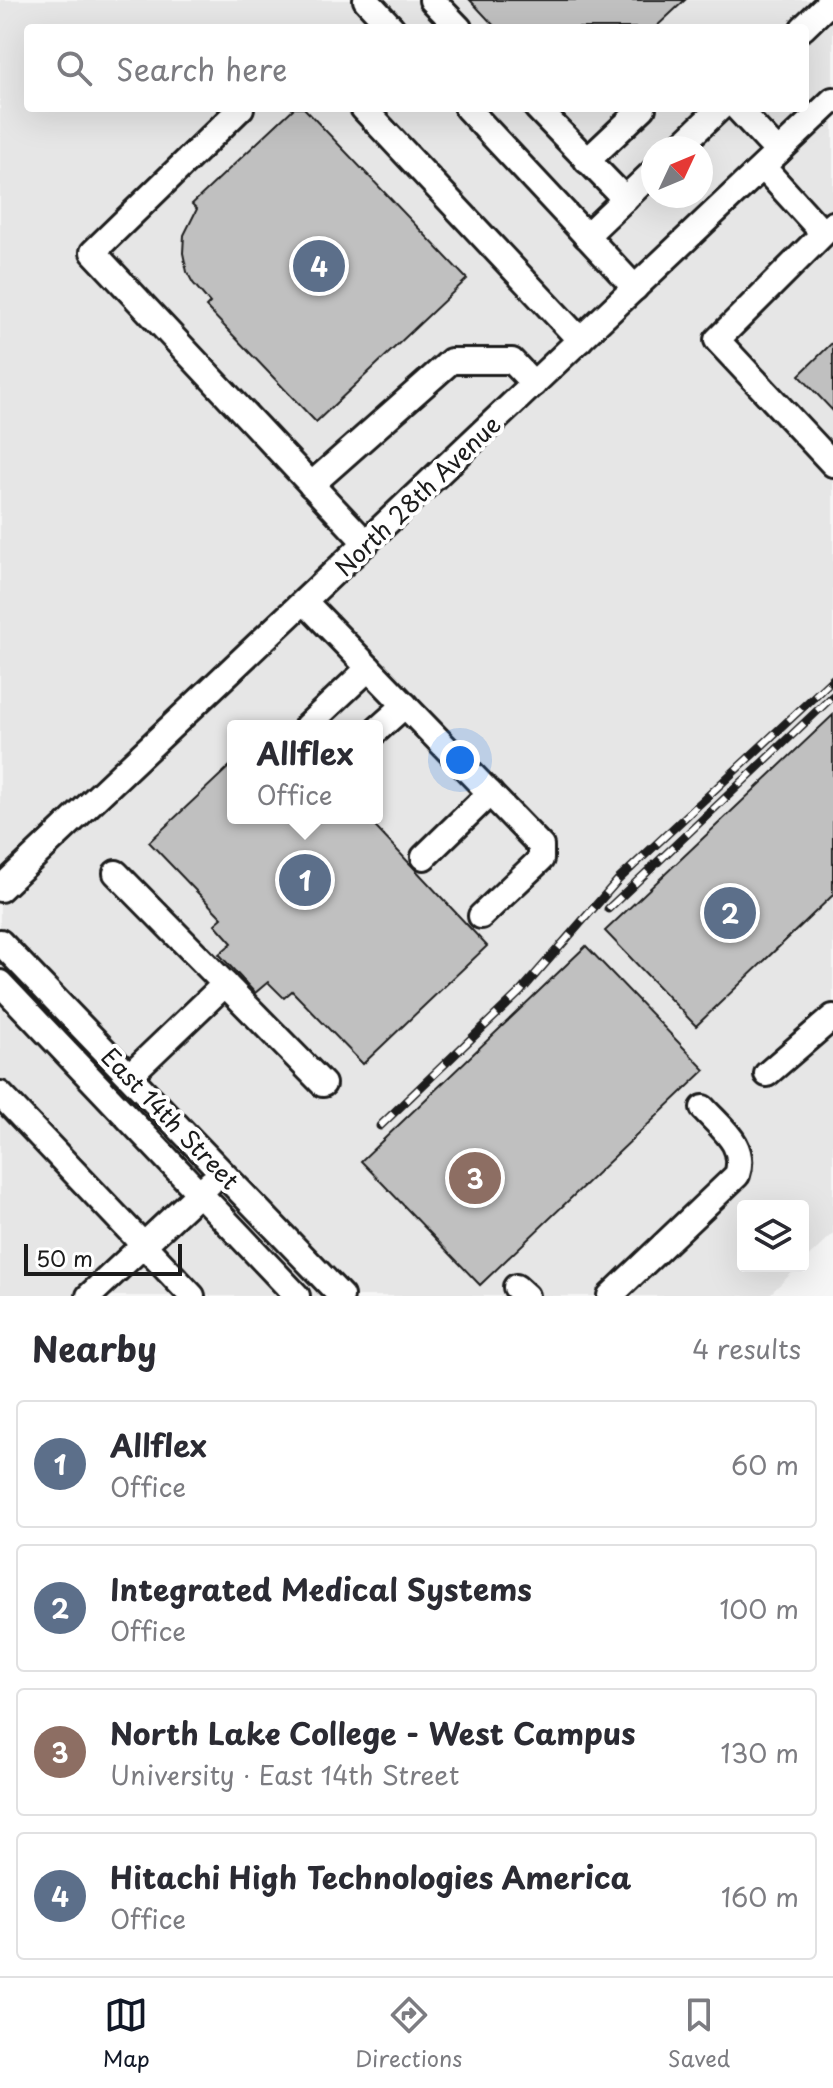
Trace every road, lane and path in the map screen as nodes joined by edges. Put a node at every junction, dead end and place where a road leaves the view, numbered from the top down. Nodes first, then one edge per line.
1 (366, 0) edge
2 (432, 0) edge
3 (832, 0) edge
4 (388, 24) edge
5 (455, 24) edge
6 (807, 24) edge
7 (833, 100) edge
8 (237, 112) edge
9 (367, 112) edge
10 (471, 112) edge
11 (541, 112) edge
12 (639, 112) edge
13 (716, 112) edge
14 (740, 112) edge
15 (691, 136) edge
16 (770, 160) junction
17 (587, 161) junction
18 (641, 184) edge
19 (625, 199) junction
20 (828, 228) edge
21 (586, 236) junction
22 (635, 288) junction
23 (580, 340) junction
24 (534, 384) junction
25 (833, 464) edge
26 (311, 485) junction
27 (366, 543) junction
28 (305, 602) junction
29 (369, 668) junction
30 (405, 705) junction
31 (313, 720) edge
32 (383, 725) edge
33 (490, 793) junction
34 (424, 857) dead end
35 (116, 873) dead end
36 (0, 889) edge
37 (481, 916) dead end
38 (0, 942) edge
39 (0, 983) edge
40 (225, 984) junction
41 (833, 1017) edge
42 (767, 1074) dead end
43 (130, 1075) junction
44 (323, 1084) dead end
45 (0, 1094) edge
46 (703, 1108) dead end
47 (222, 1171) junction
48 (200, 1194) junction
49 (143, 1245) junction
50 (89, 1296) edge
51 (192, 1296) edge
52 (297, 1296) edge
53 (341, 1296) edge
54 (610, 1296) edge

1 - 4 street
2 - 5 street
3 - 6 street
7 - 16 street, North 28th Avenue
8 - 26 street
9 - 23 street
10 - 21 street
11 - 17 street
12 - 17 street
13 - 15 street
14 - 16 street
16 - 20 street
16 - 22 street, North 28th Avenue
17 - 19 street
18 - 19 street
19 - 21 street
20 - 25 street
21 - 22 street
22 - 23 street, North 28th Avenue
23 - 24 street, North 28th Avenue
24 - 26 street
24 - 27 street, North 28th Avenue
26 - 27 street
27 - 28 street, North 28th Avenue
28 - 29 street
28 - 36 street, North 28th Avenue
29 - 30 street
29 - 31 street
30 - 32 street
30 - 33 street
33 - 34 street
33 - 37 street
35 - 40 street
38 - 43 street, East 14th Street
39 - 48 street, East 14th Street
40 - 43 street
40 - 44 street
41 - 42 street
43 - 47 street, East 14th Street
45 - 49 street
46 - 54 street
47 - 48 street
47 - 53 street, East 14th Street
48 - 49 street
48 - 52 street, East 14th Street
49 - 50 street
49 - 51 street

